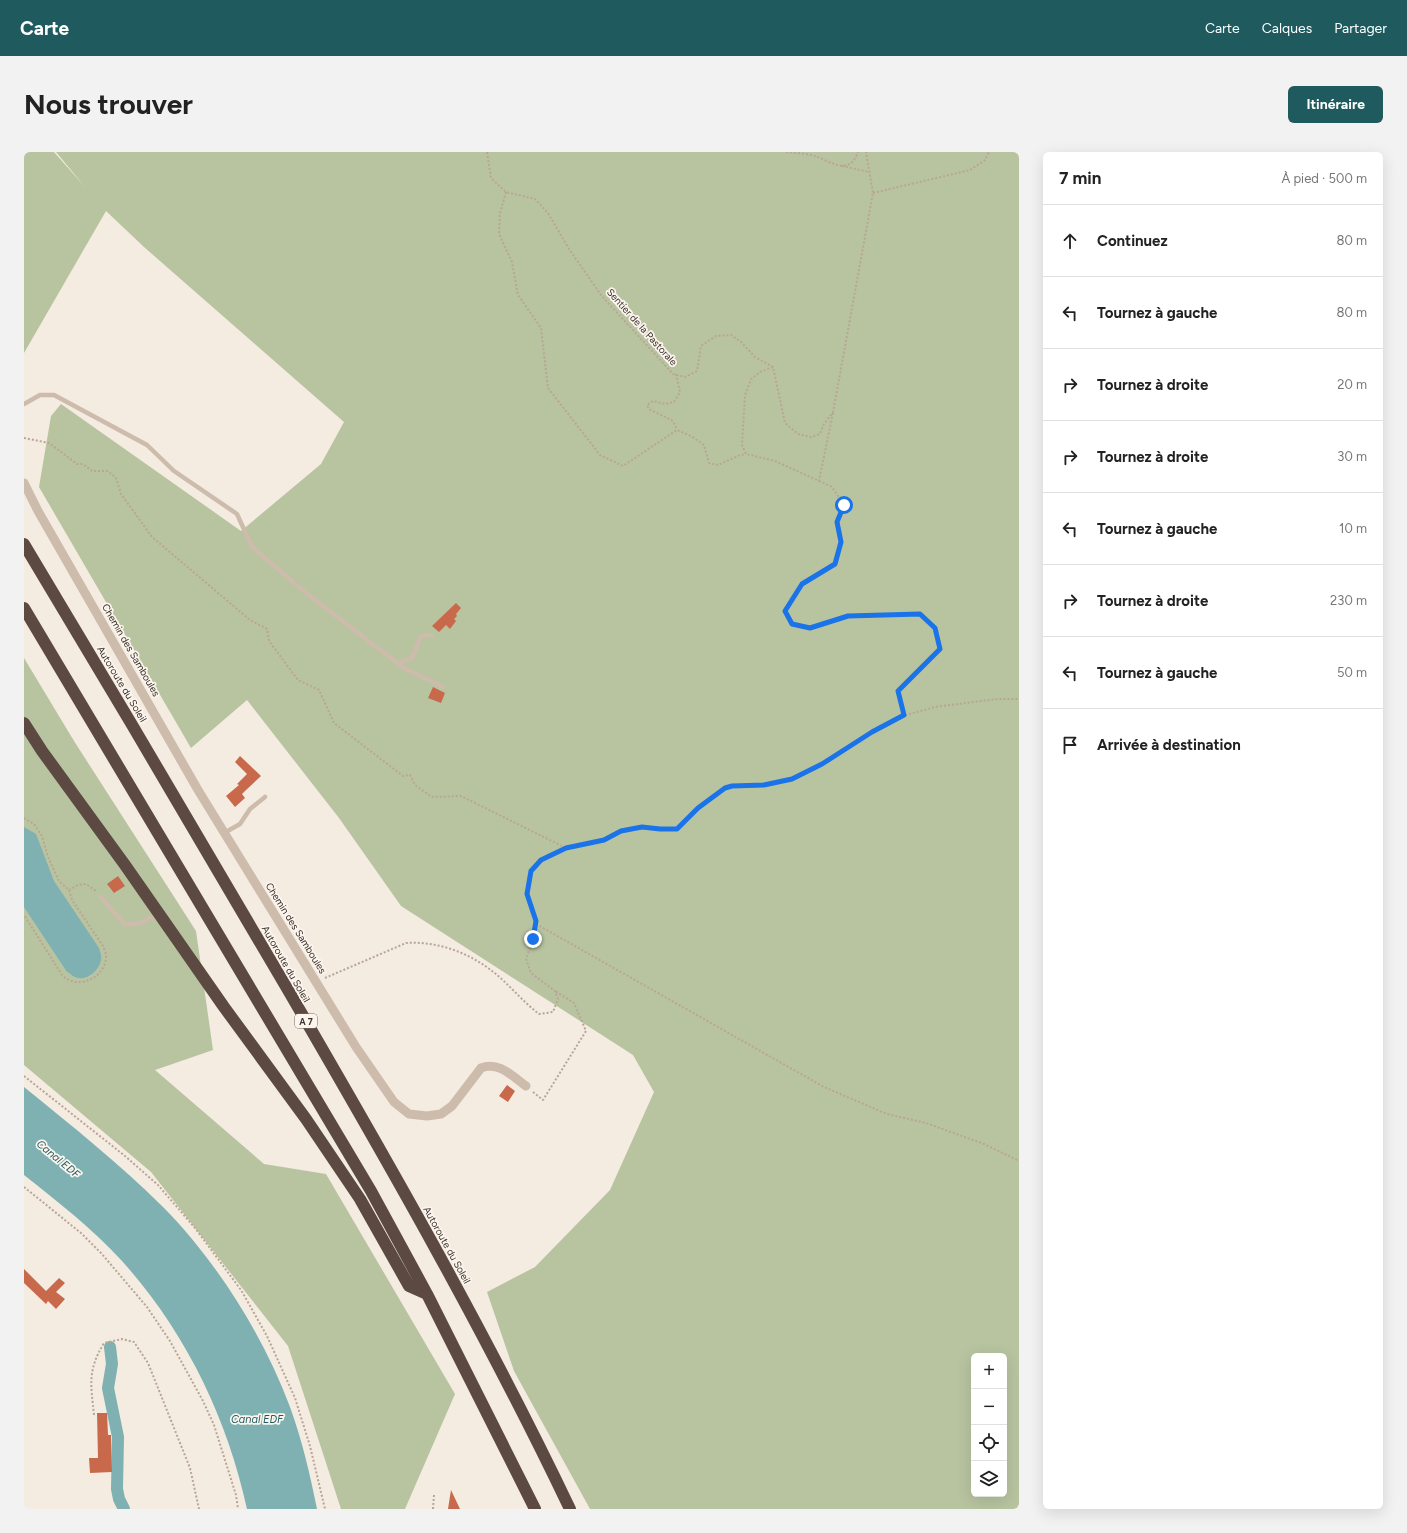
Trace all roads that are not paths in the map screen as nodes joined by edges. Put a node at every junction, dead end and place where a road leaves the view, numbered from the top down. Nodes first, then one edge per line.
1 (24, 404) edge
2 (24, 484) edge
3 (24, 544) edge
4 (24, 608) edge
5 (432, 635) dead end
6 (398, 664) junction
7 (443, 687) dead end
8 (24, 723) edge
9 (265, 797) dead end
10 (224, 833) junction
11 (101, 897) road end
12 (159, 914) junction
13 (526, 1086) road end
14 (427, 1294) junction
15 (535, 1509) edge
16 (570, 1509) edge

1 - 6 lane
2 - 10 street, Chemin des Samboules
3 - 16 highway, Autoroute du Soleil / A 7
4 - 14 highway
5 - 6 lane
6 - 7 lane
8 - 12 highway
9 - 10 lane
10 - 13 street, Chemin des Samboules
11 - 12 lane
12 - 14 highway
14 - 15 highway

